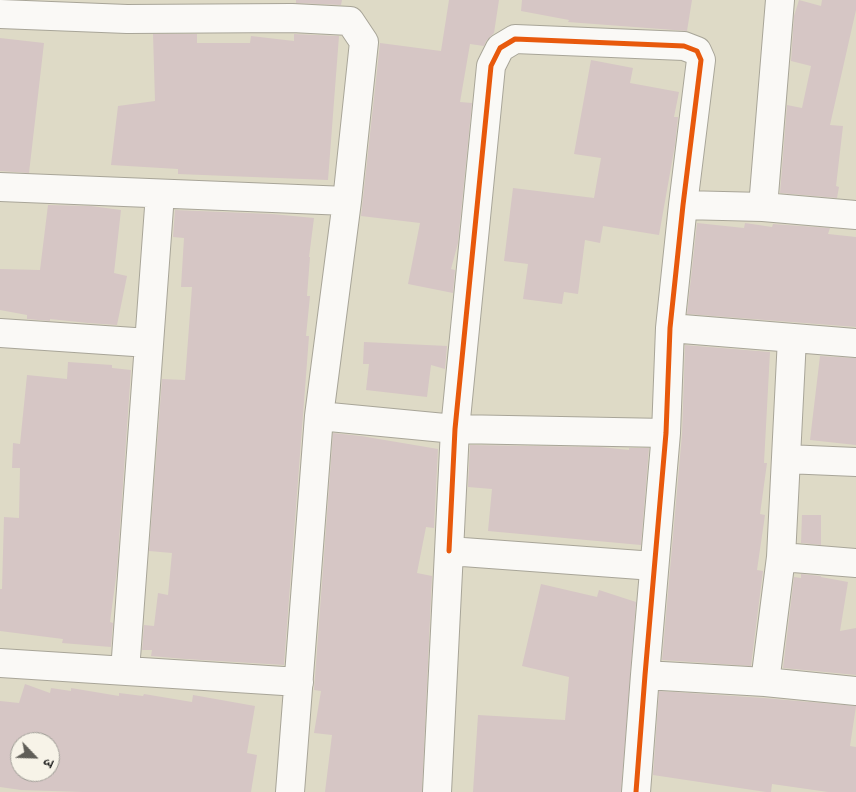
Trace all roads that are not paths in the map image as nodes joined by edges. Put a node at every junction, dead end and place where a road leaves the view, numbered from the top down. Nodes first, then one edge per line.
1 (780, 0) edge
2 (293, 9) edge
3 (128, 10) edge
4 (0, 14) edge
5 (0, 187) edge
6 (160, 194) junction
7 (346, 201) junction
8 (683, 205) junction
9 (763, 207) junction
10 (856, 215) edge
11 (670, 328) junction
12 (0, 337) edge
13 (792, 338) junction
14 (856, 342) edge
15 (149, 343) junction
16 (319, 416) junction
17 (455, 429) junction
18 (666, 433) junction
19 (786, 459) junction
20 (856, 462) edge
21 (449, 551) junction
22 (781, 557) junction
23 (856, 563) edge
24 (654, 566) junction
25 (0, 663) edge
26 (125, 670) junction
27 (645, 675) junction
28 (298, 682) junction
29 (764, 682) junction
30 (856, 691) edge
31 (290, 792) edge
32 (437, 792) edge
33 (636, 792) edge

1 - 9 street
2 - 3 street
2 - 7 street
3 - 4 street
5 - 6 street
6 - 7 street
6 - 15 street
7 - 16 street
8 - 9 street
8 - 11 street
8 - 17 street
9 - 10 street
11 - 13 street
11 - 18 street
12 - 15 street
13 - 14 street
13 - 19 street
15 - 26 street
16 - 17 street
16 - 28 street
17 - 18 street
17 - 21 street
18 - 24 street
19 - 20 street
19 - 22 street
21 - 24 street
21 - 32 street
22 - 23 street
22 - 29 street
24 - 27 street
25 - 26 street
26 - 28 street
27 - 29 street
27 - 33 street
28 - 31 street
29 - 30 street

